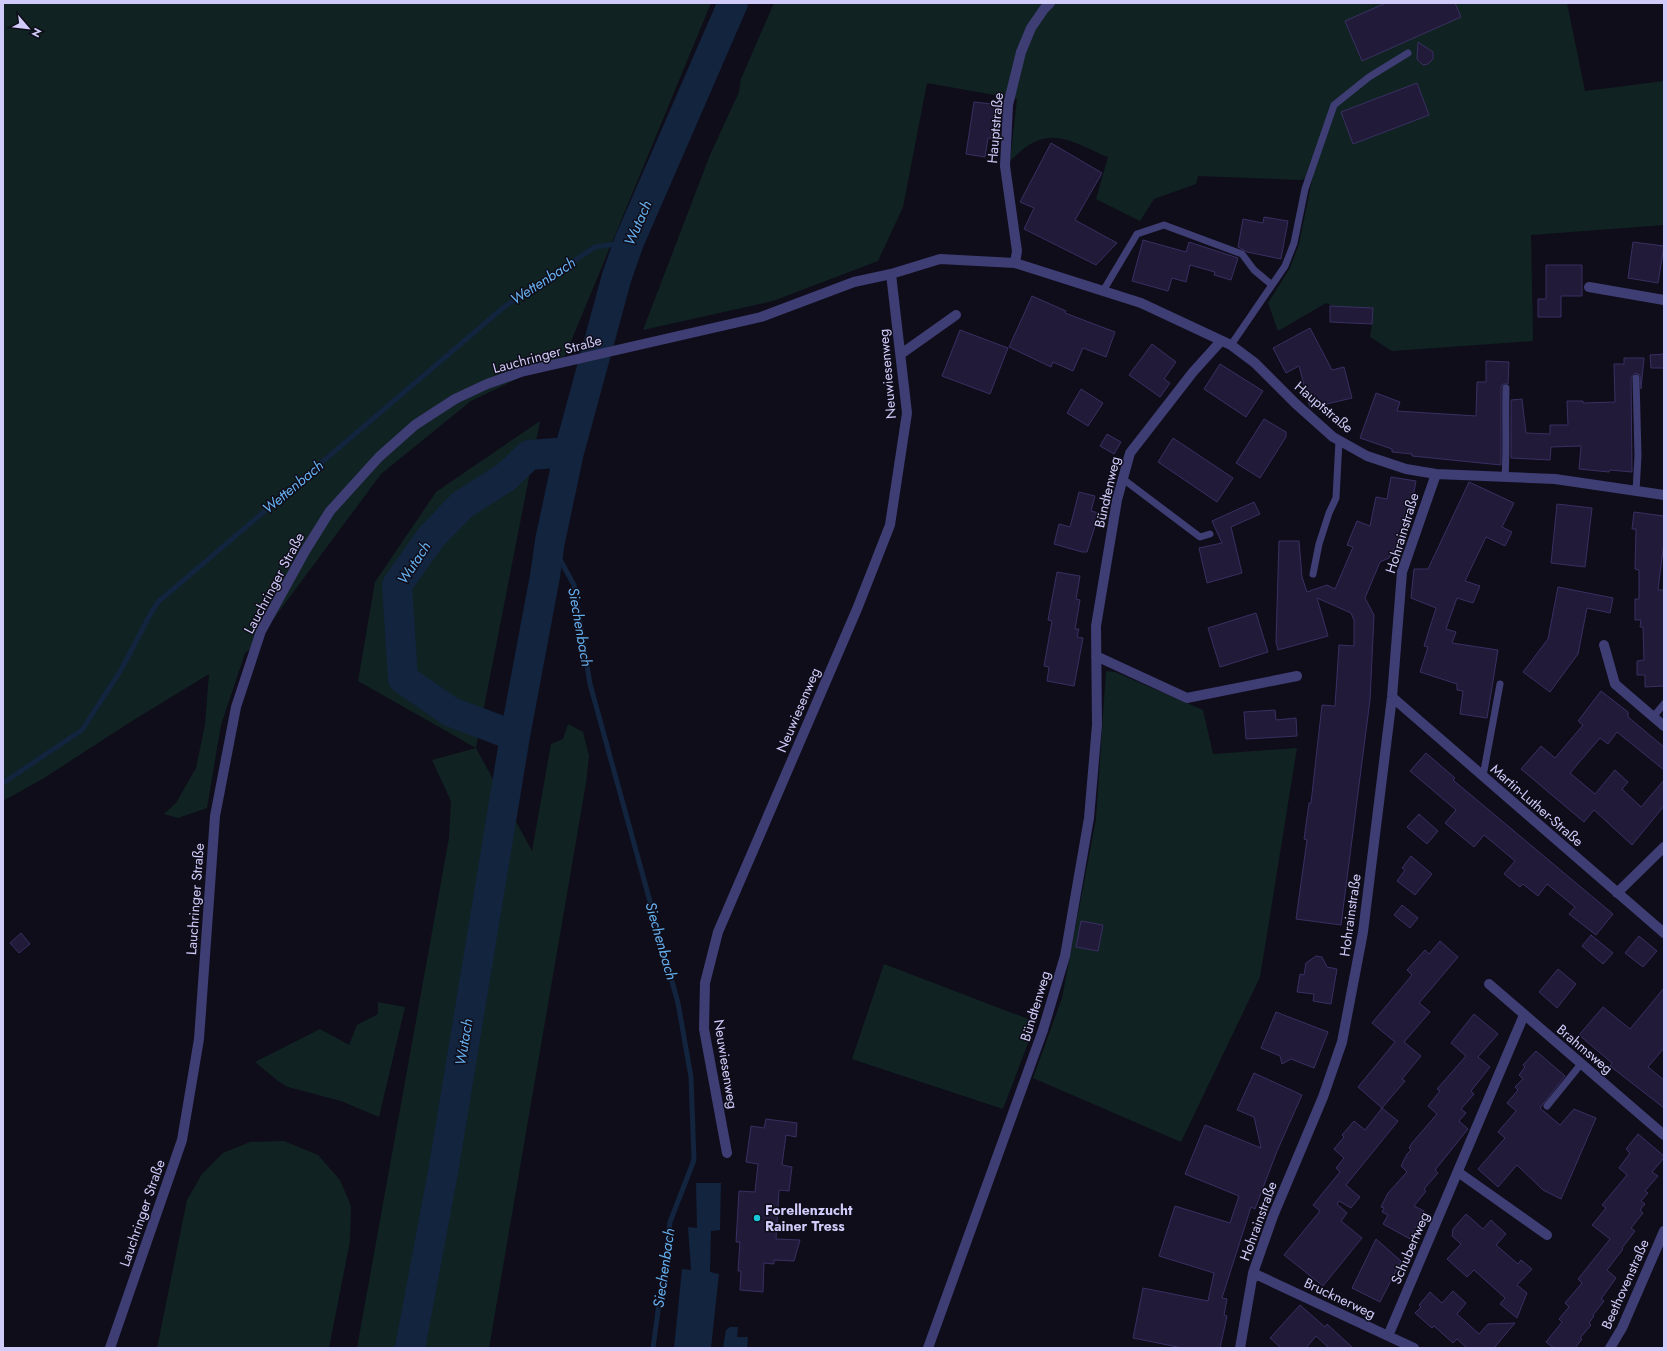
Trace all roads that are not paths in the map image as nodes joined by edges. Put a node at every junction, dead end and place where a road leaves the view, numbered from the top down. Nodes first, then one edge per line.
1 (1050, 3) edge
2 (1408, 53) dead end
3 (1015, 263) junction
4 (891, 274) junction
5 (1272, 285) junction
6 (1589, 287) dead end
7 (1103, 291) junction
8 (1664, 300) edge
9 (956, 315) dead end
10 (1221, 340) junction
11 (1231, 345) junction
12 (901, 354) junction
13 (1636, 378) dead end
14 (1506, 388) dead end
15 (1339, 440) junction
16 (1436, 474) junction
17 (1505, 477) junction
18 (1123, 479) junction
19 (1636, 491) junction
20 (1664, 495) edge
21 (1210, 534) dead end
22 (1313, 574) dead end
23 (1604, 646) dead end
24 (1096, 656) junction
25 (1297, 676) dead end
26 (1500, 684) dead end
27 (1392, 697) junction
28 (1664, 704) edge
29 (1653, 717) junction
30 (1664, 726) edge
31 (1483, 776) junction
32 (1664, 847) edge
33 (1617, 893) junction
34 (1664, 933) edge
35 (1489, 984) dead end
36 (1524, 1015) junction
37 (1581, 1064) junction
38 (1547, 1106) dead end
39 (1664, 1135) edge
40 (727, 1154) dead end
41 (1458, 1172) junction
42 (1664, 1231) edge
43 (1547, 1235) dead end
44 (1253, 1273) junction
45 (1388, 1336) junction
46 (110, 1348) edge
47 (928, 1348) edge
48 (1240, 1348) edge
49 (1414, 1348) edge
50 (1610, 1348) edge

1 - 3 street, Hauptstraße
2 - 5 lane
3 - 4 street, Hauptstraße
3 - 7 street, Hauptstraße
4 - 12 street, Neuwiesenweg
4 - 46 street, Lauchringer Straße
5 - 7 lane
5 - 11 lane
6 - 8 street
7 - 10 street, Hauptstraße
9 - 12 street
10 - 11 street, Hauptstraße
10 - 18 street, Bündtenweg
11 - 15 street, Hauptstraße
12 - 40 street, Neuwiesenweg
13 - 19 lane
14 - 17 lane
15 - 16 street, Hauptstraße
15 - 22 lane
16 - 17 street, Hauptstraße
16 - 27 street, Hohrainstraße
17 - 19 street, Hauptstraße
18 - 21 lane
18 - 24 street, Bündtenweg
19 - 20 street, Hauptstraße
23 - 29 street
24 - 25 street
24 - 47 street, Bündtenweg
26 - 31 lane
27 - 31 street, Martin-Luther-Straße
27 - 44 street, Hohrainstraße
28 - 29 lane
29 - 30 street
31 - 33 street, Martin-Luther-Straße
32 - 33 street
33 - 34 street, Martin-Luther-Straße
35 - 36 street, Brahmsweg
36 - 37 street, Brahmsweg
36 - 41 street, Schubertweg
37 - 38 lane
37 - 39 street, Brahmsweg
41 - 43 street
41 - 45 street, Schubertweg
42 - 50 street, Beethovenstraße
44 - 45 street, Brucknerweg
44 - 48 street, Hohrainstraße
45 - 49 street, Brucknerweg

